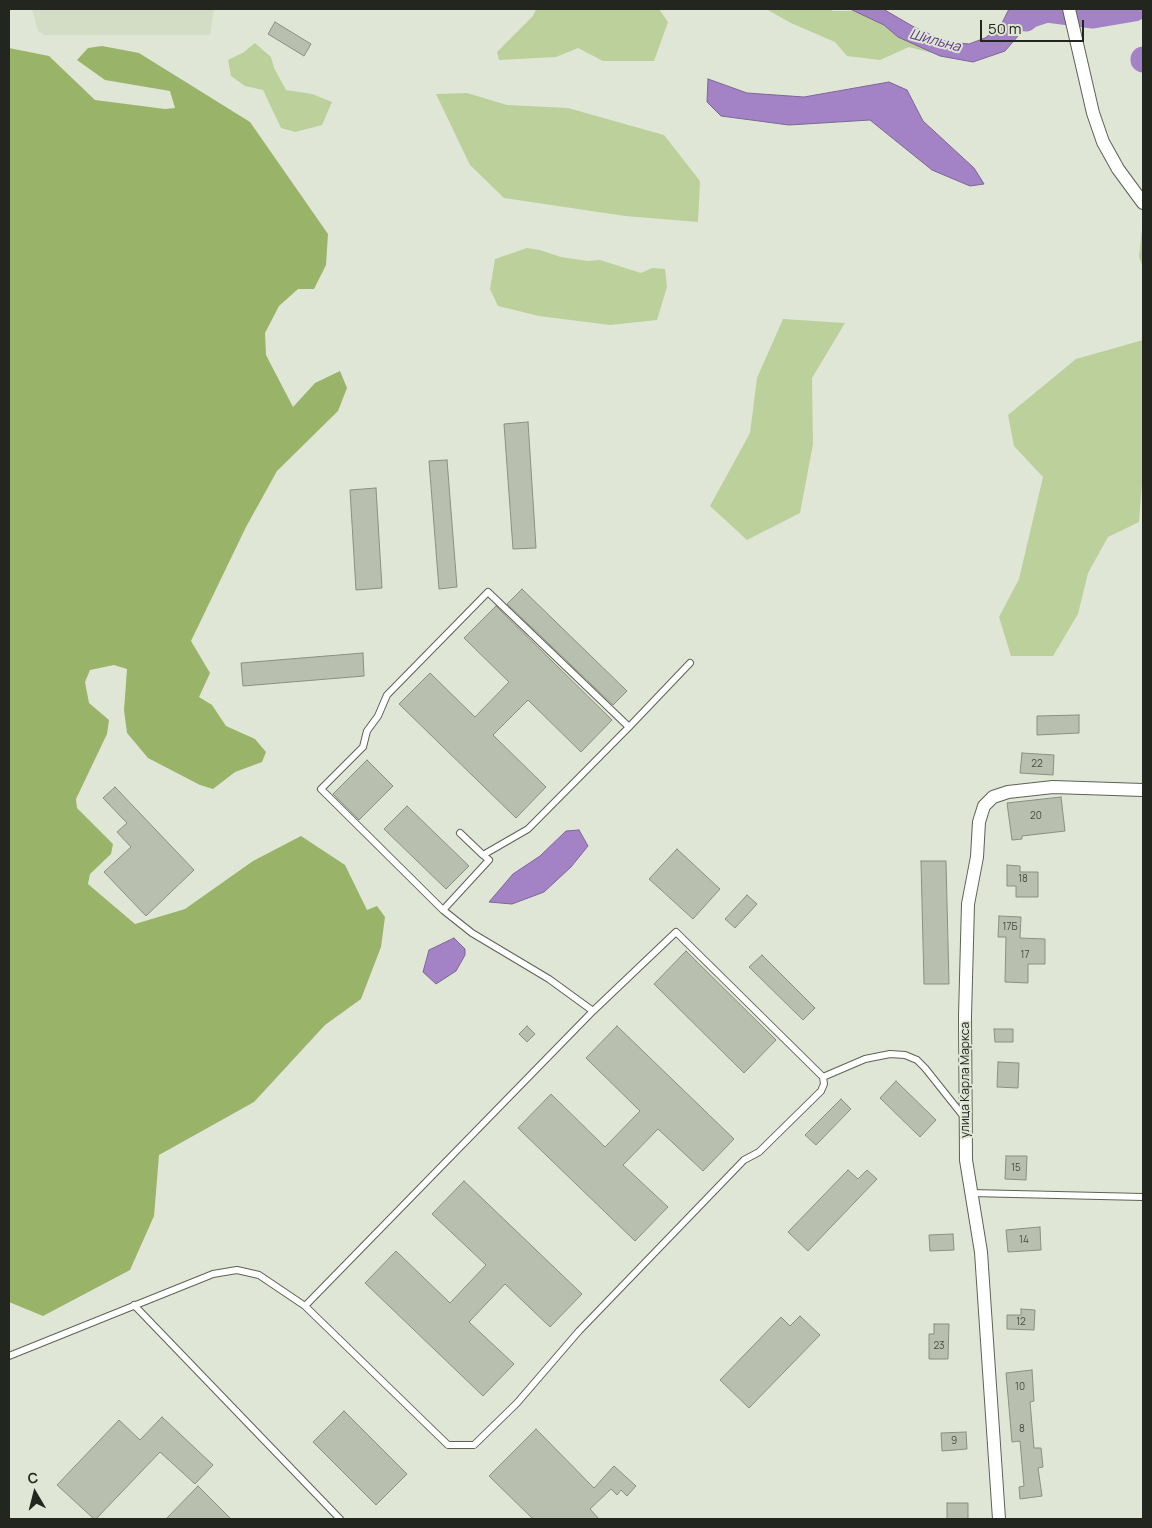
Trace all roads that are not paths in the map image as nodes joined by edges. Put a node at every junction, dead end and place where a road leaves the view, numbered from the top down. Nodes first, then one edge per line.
1 (1069, 9) edge
2 (1143, 203) edge
3 (690, 663) dead end
4 (629, 727) junction
5 (1143, 790) edge
6 (460, 833) dead end
7 (483, 855) junction
8 (443, 910) junction
9 (593, 1010) junction
10 (823, 1077) junction
11 (966, 1119) junction
12 (970, 1193) junction
13 (1143, 1197) edge
14 (134, 1305) junction
15 (305, 1306) junction
16 (9, 1356) edge
17 (340, 1519) edge
18 (999, 1519) edge

1 - 2 street
3 - 4 lane
4 - 7 lane
4 - 8 lane
5 - 11 street, улица Карла Маркса
6 - 7 lane
7 - 8 lane
8 - 9 lane
9 - 10 lane
9 - 15 lane
10 - 11 lane
10 - 15 lane
11 - 12 street, улица Карла Маркса
12 - 13 lane
12 - 18 street, улица Карла Маркса
14 - 15 lane
14 - 16 lane
14 - 17 lane

